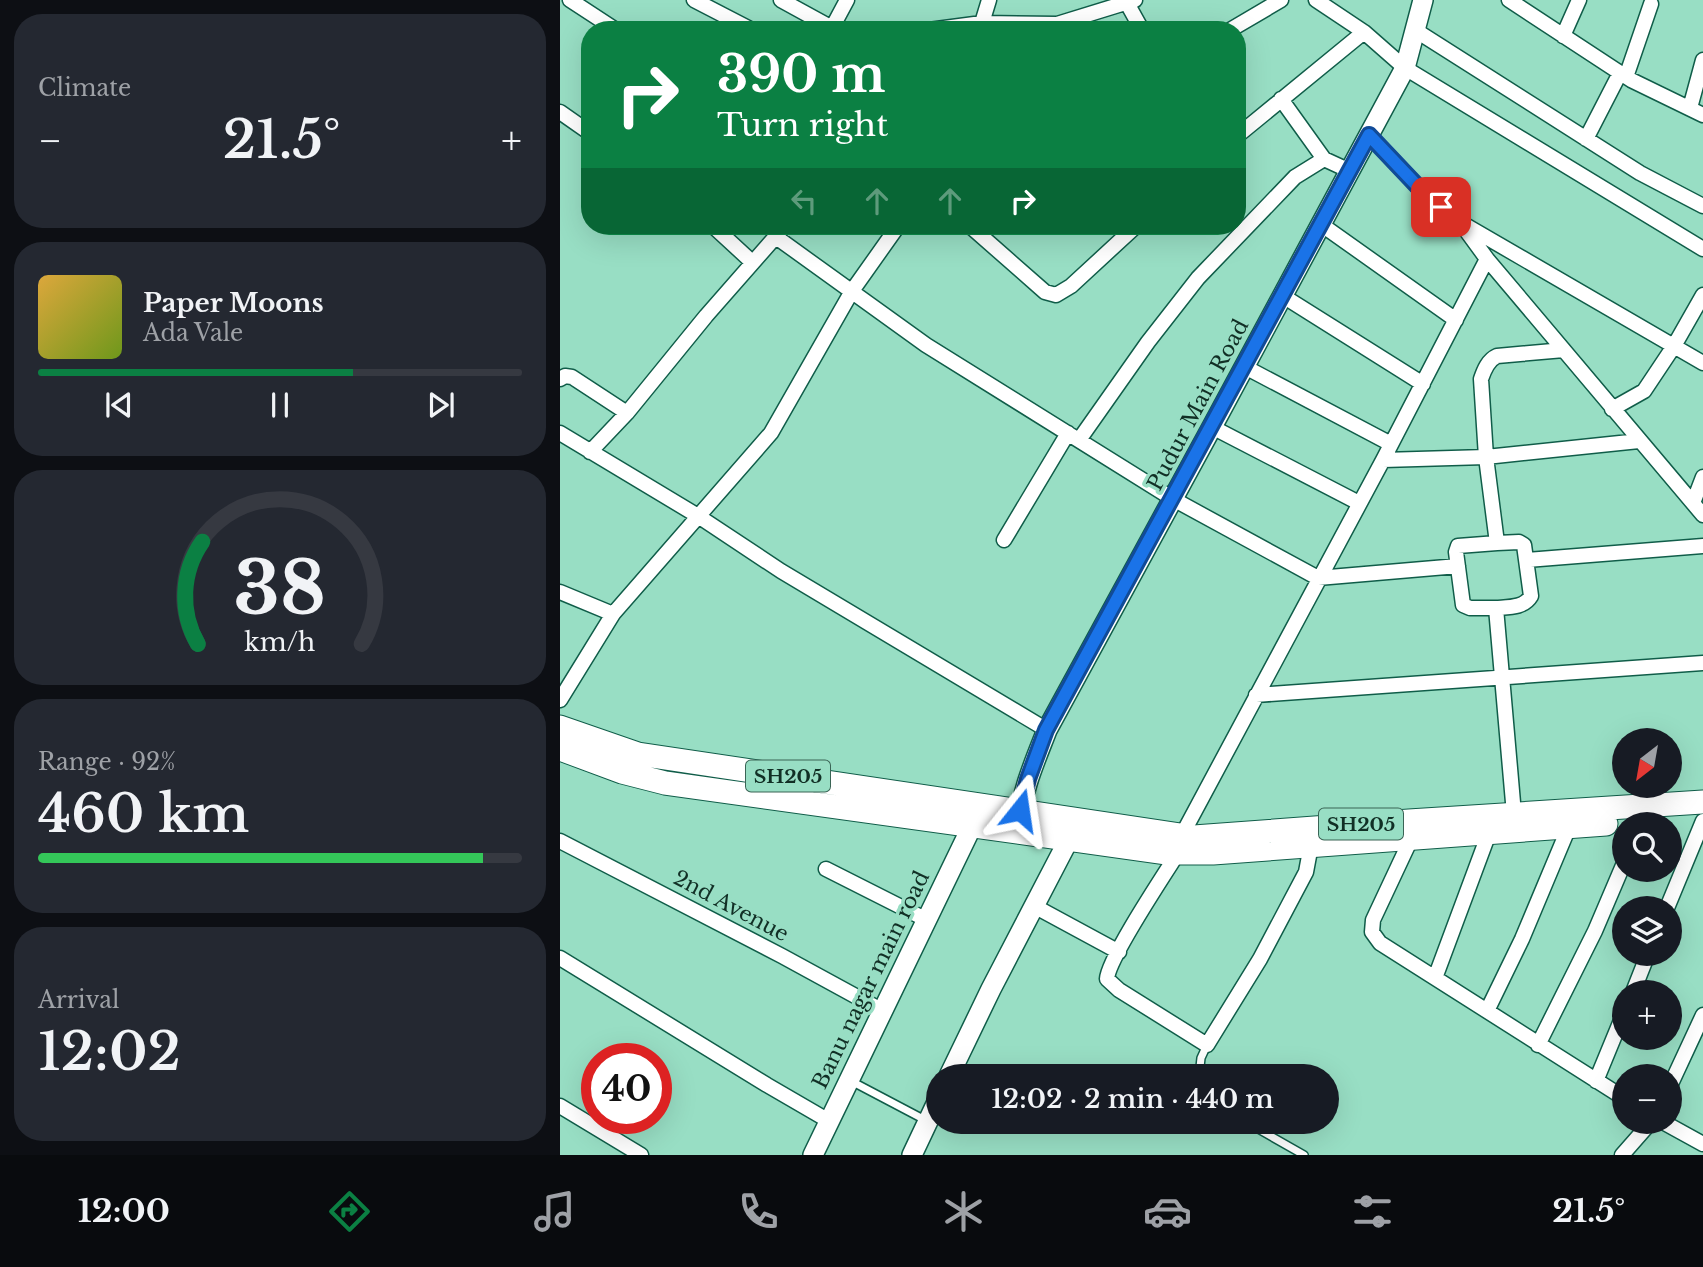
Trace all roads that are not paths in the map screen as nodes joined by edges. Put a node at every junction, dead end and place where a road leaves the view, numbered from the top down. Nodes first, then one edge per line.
1 (570, 0) edge
2 (694, 0) edge
3 (781, 0) edge
4 (847, 0) edge
5 (989, 0) edge
6 (1281, 0) edge
7 (1316, 0) edge
8 (1423, 0) edge
9 (1509, 0) edge
10 (1579, 0) edge
11 (1131, 1) edge
12 (1651, 4) dead end
13 (602, 21) edge
14 (735, 21) edge
15 (820, 21) edge
16 (838, 21) edge
17 (975, 21) edge
18 (1076, 21) edge
19 (1139, 21) edge
20 (1245, 21) edge
21 (1415, 30) junction
22 (1364, 32) junction
23 (1563, 36) junction
24 (1703, 60) edge
25 (1405, 68) junction
26 (1623, 75) junction
27 (1280, 99) junction
28 (560, 112) edge
29 (1696, 112) edge
30 (581, 127) edge
31 (1246, 128) edge
32 (1369, 135) junction
33 (1586, 139) junction
34 (1324, 159) junction
35 (1350, 171) junction
36 (1703, 206) edge
37 (1460, 222) junction
38 (1322, 225) junction
39 (1246, 228) edge
40 (723, 235) edge
41 (777, 235) edge
42 (784, 235) edge
43 (892, 235) edge
44 (980, 235) edge
45 (1126, 235) edge
46 (1239, 235) edge
47 (1703, 249) edge
48 (1487, 259) junction
49 (752, 262) junction
50 (852, 291) junction
51 (1703, 295) edge
52 (1283, 296) junction
53 (1456, 320) junction
54 (1674, 346) junction
55 (1564, 350) junction
56 (1703, 363) edge
57 (1245, 367) junction
58 (560, 379) edge
59 (1423, 384) junction
60 (1612, 409) junction
61 (627, 413) junction
62 (1212, 428) junction
63 (560, 433) edge
64 (1074, 437) junction
65 (1639, 441) junction
66 (1391, 444) junction
67 (590, 452) junction
68 (1486, 457) junction
69 (1383, 460) junction
70 (1703, 477) edge
71 (1173, 499) junction
72 (1359, 503) junction
73 (1698, 509) edge
74 (698, 516) junction
75 (1004, 540) dead end
76 (1497, 543) junction
77 (1703, 546) edge
78 (1527, 560) junction
79 (1458, 566) junction
80 (1318, 578) junction
81 (560, 592) edge
82 (1496, 608) junction
83 (613, 614) junction
84 (1703, 663) edge
85 (1502, 679) junction
86 (1256, 695) junction
87 (560, 700) edge
88 (560, 727) edge
89 (1046, 730) junction
90 (560, 749) edge
91 (1703, 802) edge
92 (1514, 814) junction
93 (1703, 819) edge
94 (1682, 820) edge
95 (1019, 821) junction
96 (1612, 825) edge
97 (972, 826) junction
98 (1569, 827) junction
99 (1410, 830) junction
100 (1489, 833) junction
101 (1312, 837) junction
102 (1069, 839) junction
103 (560, 841) edge
104 (1180, 844) junction
105 (826, 869) dead end
106 (1616, 882) edge
107 (1672, 896) edge
108 (1034, 906) junction
109 (925, 919) junction
110 (1119, 952) junction
111 (560, 958) edge
112 (1435, 978) junction
113 (881, 1010) junction
114 (1487, 1011) junction
115 (1703, 1015) edge
116 (1612, 1042) edge
117 (1207, 1045) junction
118 (1538, 1045) junction
119 (955, 1064) edge
120 (1200, 1064) edge
121 (1680, 1064) edge
122 (848, 1080) junction
123 (1596, 1081) junction
124 (1612, 1091) edge
125 (560, 1106) edge
126 (926, 1120) edge
127 (829, 1121) junction
128 (926, 1125) edge
129 (1682, 1132) edge
130 (1267, 1134) edge
131 (1640, 1134) edge
132 (1703, 1144) edge
133 (641, 1155) edge
134 (813, 1155) edge
135 (912, 1155) edge
136 (1304, 1155) edge
137 (1622, 1155) edge

1 - 13 street
2 - 14 street
3 - 15 street
4 - 16 street
5 - 17 street
6 - 20 street
7 - 22 street
8 - 21 street, Pudur Main Road
9 - 23 street
10 - 23 street
11 - 18 street
11 - 19 street
12 - 26 street
21 - 25 street, Pudur Main Road
21 - 33 street
22 - 25 street
22 - 27 street
23 - 26 street
24 - 29 street
25 - 32 street, Pudur Main Road
25 - 47 street
26 - 29 street
26 - 33 street
27 - 31 street
27 - 34 street
28 - 30 street
32 - 35 street, Pudur Main Road
32 - 37 street
33 - 36 street
34 - 35 street
34 - 39 street
35 - 38 street, Pudur Main Road
37 - 48 street
37 - 54 street
38 - 52 street, Pudur Main Road
38 - 53 street
40 - 49 street
41 - 49 street
42 - 50 street
43 - 50 street
44 - 45 street
46 - 64 street
48 - 53 street
48 - 55 street
49 - 61 street
50 - 64 street
50 - 74 street
51 - 54 street
52 - 57 street, Pudur Main Road
52 - 59 street
53 - 59 street
54 - 56 street
54 - 60 street
55 - 60 street
55 - 68 street
57 - 62 street, Pudur Main Road
57 - 66 street
58 - 61 street
59 - 66 street
60 - 65 street
61 - 67 street
62 - 71 street, Pudur Main Road
62 - 72 street
63 - 67 street
64 - 71 street
64 - 75 street
65 - 68 street
65 - 73 street
66 - 69 street
67 - 74 street
68 - 69 street
68 - 76 street
69 - 72 street
70 - 73 street
71 - 80 street
71 - 89 street, Pudur Main Road
72 - 80 street
74 - 83 street
74 - 89 street
76 - 78 street
76 - 79 street
77 - 78 street
78 - 82 street
79 - 80 street
79 - 82 street
80 - 86 street
81 - 83 street
82 - 85 street
83 - 87 street
84 - 85 street
85 - 86 street
85 - 92 street
86 - 104 street
88 - 95 main road, SH205
89 - 95 street, Pudur Main Road
90 - 97 main road
91 - 92 main road, SH205
92 - 99 main road, SH205
93 - 94 main road
93 - 107 street
95 - 97 main road
95 - 102 main road
95 - 104 main road, SH205
96 - 98 main road
97 - 109 street, Banu nagar main road
98 - 100 main road
98 - 114 street
99 - 100 main road
99 - 101 main road
99 - 112 street
100 - 112 street
101 - 104 main road
101 - 117 street
102 - 104 main road
102 - 108 street
103 - 113 street, 2nd Avenue
104 - 110 street
105 - 109 street
106 - 118 street
108 - 110 street
108 - 119 street
109 - 113 street, Banu nagar main road
110 - 117 street
111 - 127 street
112 - 114 street
113 - 122 street, Banu nagar main road
114 - 118 street
115 - 121 street
116 - 123 street
117 - 120 lane
118 - 123 street
122 - 126 lane
122 - 127 street, Banu nagar main road
123 - 124 street
125 - 133 street
127 - 134 street, Banu nagar main road
128 - 135 street
129 - 132 street
130 - 136 lane
131 - 137 street

